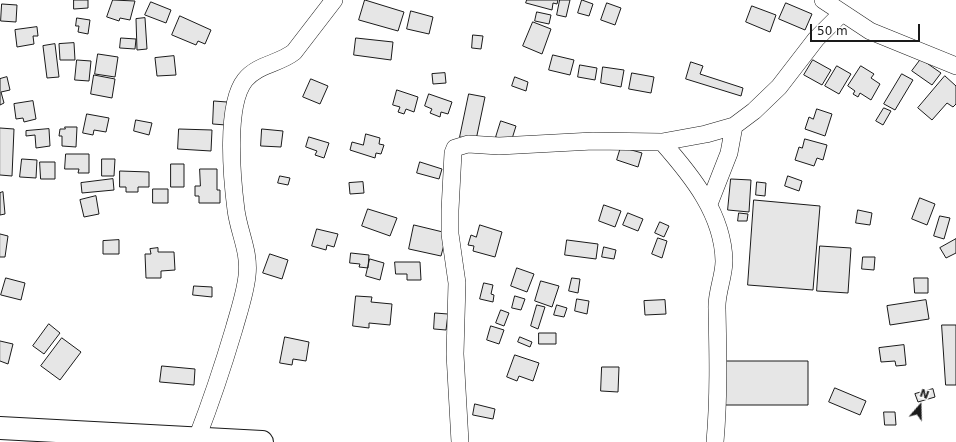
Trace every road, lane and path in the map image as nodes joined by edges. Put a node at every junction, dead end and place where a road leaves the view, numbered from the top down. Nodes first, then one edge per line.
1 (334, 0) edge
2 (823, 0) edge
3 (842, 13) junction
4 (956, 66) edge
5 (734, 126) junction
6 (662, 142) junction
7 (710, 204) junction
8 (0, 428) edge
9 (197, 438) junction
10 (262, 442) edge
11 (460, 442) edge
12 (715, 442) edge

1 - 9 street
2 - 3 street
3 - 4 street
3 - 5 street
5 - 6 street
5 - 7 street
6 - 7 street
6 - 11 street
7 - 12 street
8 - 9 highway
9 - 10 highway

